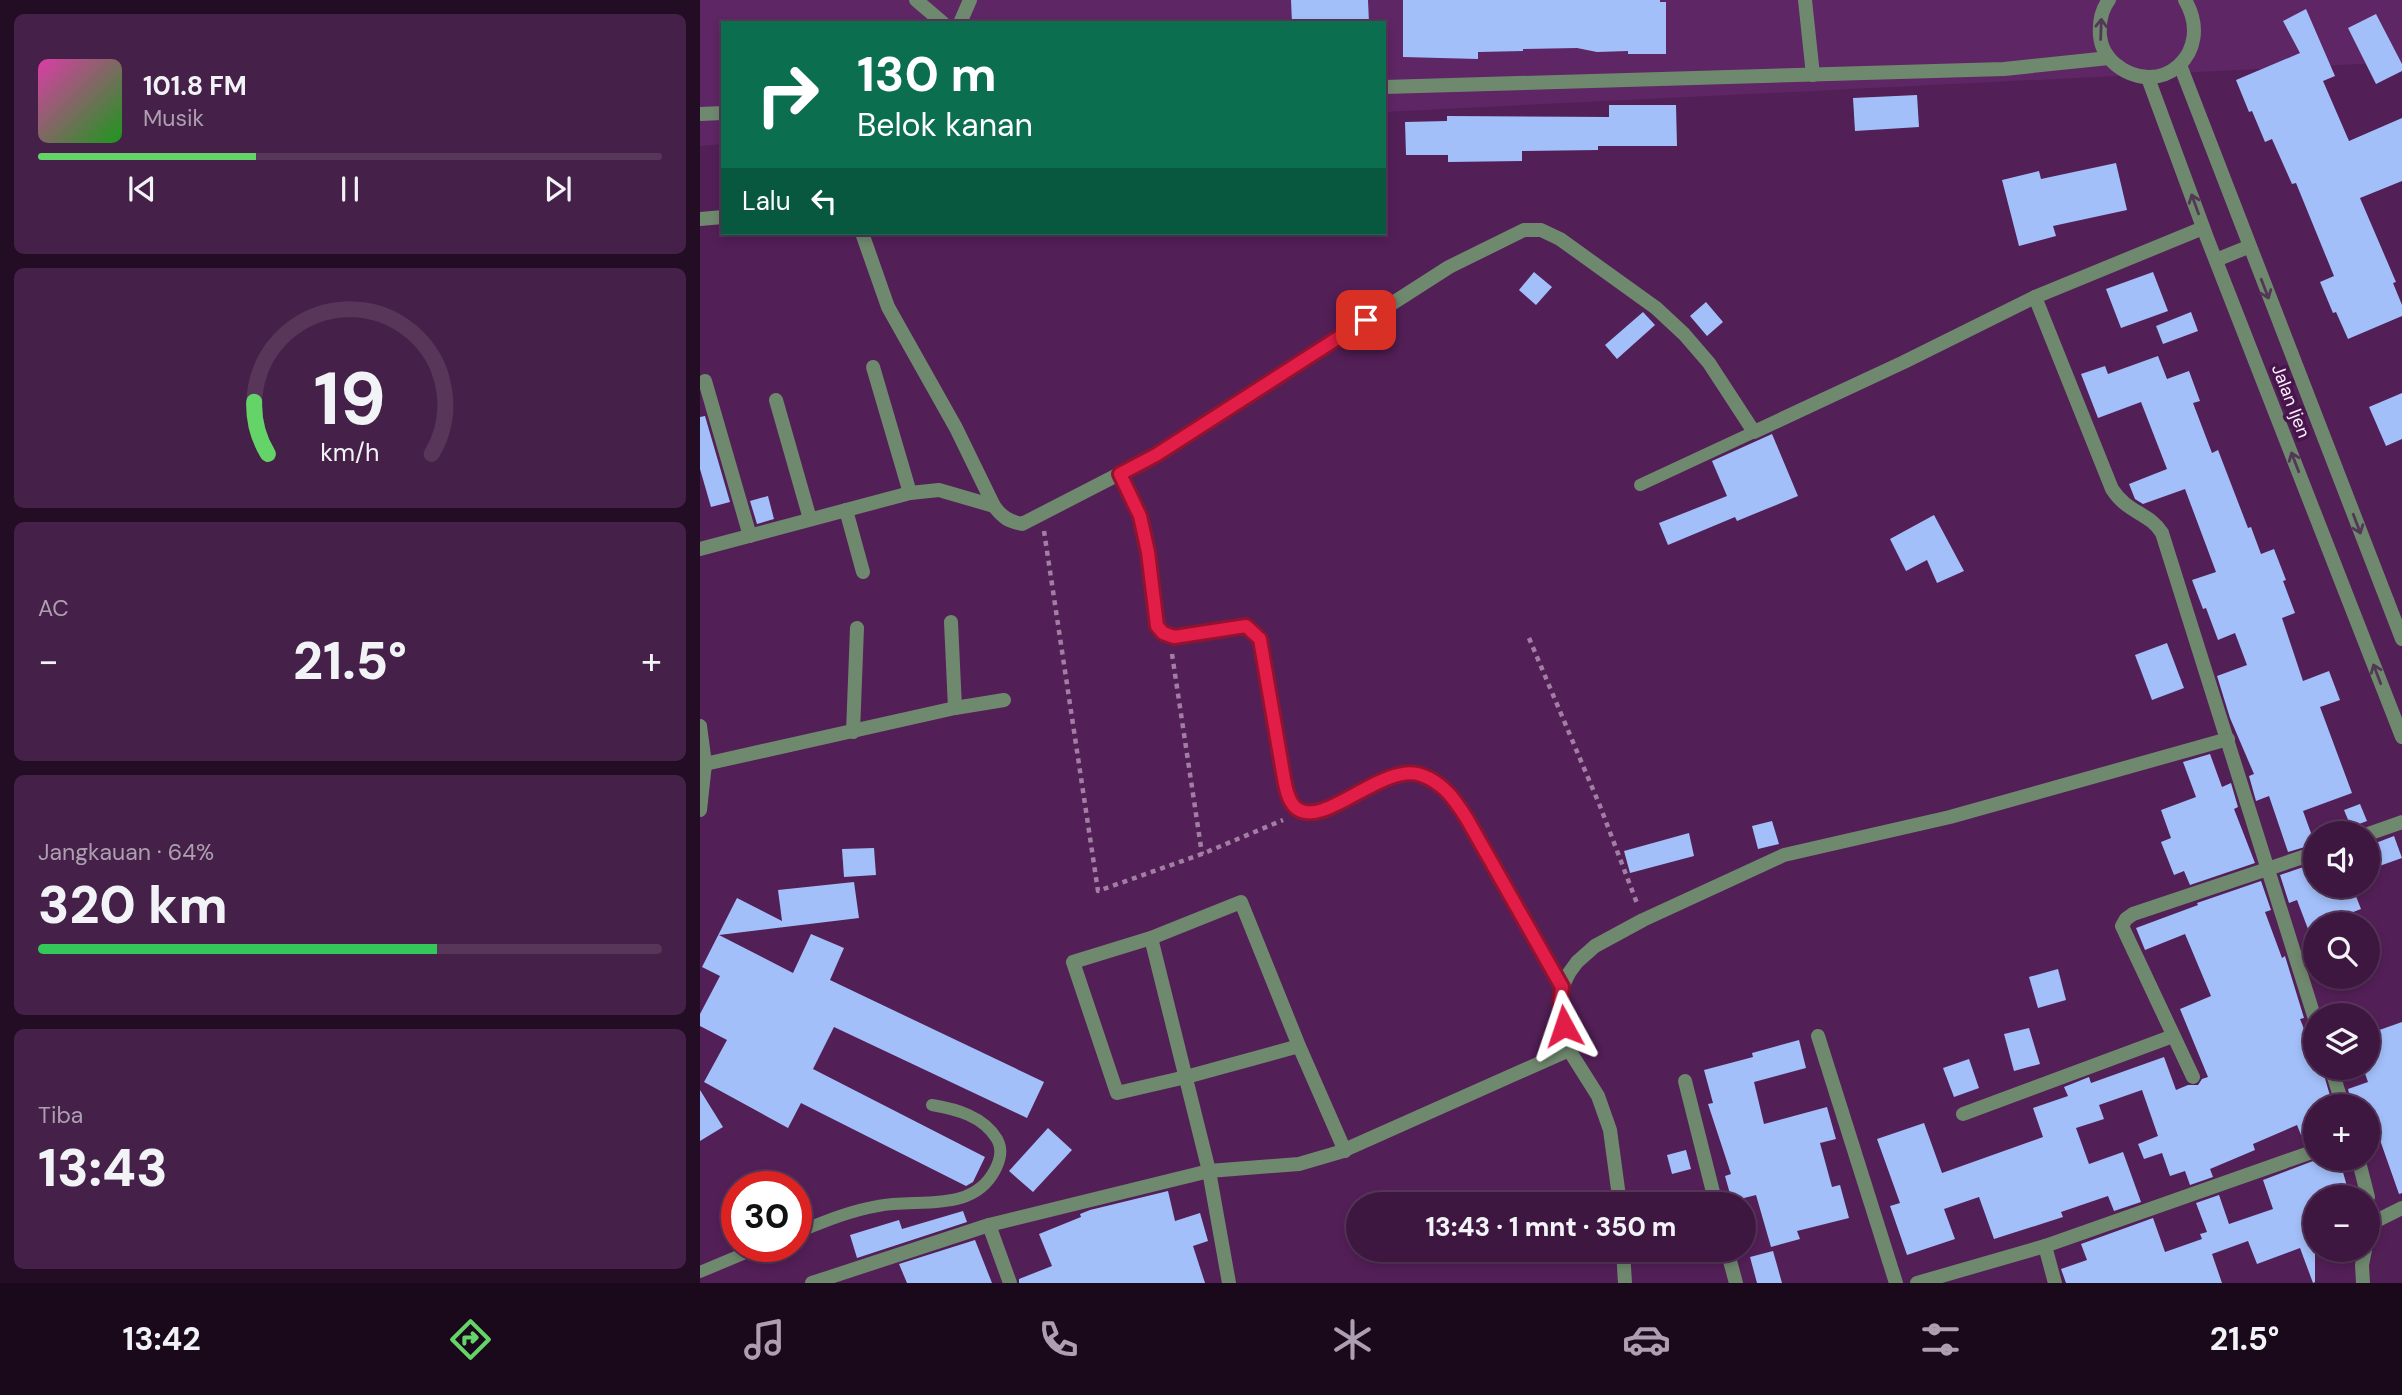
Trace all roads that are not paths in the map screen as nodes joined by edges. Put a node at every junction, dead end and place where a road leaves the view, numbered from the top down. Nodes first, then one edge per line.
1 (916, 0) edge
2 (970, 0) edge
3 (1805, 0) edge
4 (2109, 0) edge
5 (2185, 0) edge
6 (941, 21) edge
7 (961, 21) edge
8 (2109, 58) junction
9 (2180, 65) junction
10 (1813, 75) junction
11 (2148, 78) junction
12 (1386, 87) edge
13 (721, 113) edge
14 (700, 114) edge
15 (721, 217) edge
16 (700, 219) edge
17 (2203, 228) junction
18 (863, 235) edge
19 (2248, 247) junction
20 (2216, 260) junction
21 (2035, 297) junction
22 (873, 367) dead end
23 (705, 381) dead end
24 (776, 400) dead end
25 (1754, 432) junction
26 (1120, 474) junction
27 (1640, 485) dead end
28 (910, 493) junction
29 (994, 506) junction
30 (846, 510) junction
31 (810, 519) junction
32 (750, 536) junction
33 (700, 549) edge
34 (863, 572) dead end
35 (951, 622) dead end
36 (857, 628) dead end
37 (2402, 639) edge
38 (1004, 700) dead end
39 (955, 708) junction
40 (700, 726) edge
41 (853, 732) junction
42 (2402, 737) edge
43 (2228, 739) junction
44 (705, 764) junction
45 (700, 810) edge
46 (2402, 822) edge
47 (2380, 830) edge
48 (2303, 857) edge
49 (2267, 870) junction
50 (1151, 939) junction
51 (1562, 987) junction
52 (2310, 1003) edge
53 (1818, 1036) dead end
54 (2172, 1036) junction
55 (1298, 1046) junction
56 (1569, 1051) junction
57 (1186, 1077) junction
58 (2193, 1077) dead end
59 (1685, 1081) dead end
60 (932, 1105) dead end
61 (1962, 1115) dead end
62 (1345, 1151) junction
63 (2303, 1155) edge
64 (1209, 1171) junction
65 (1618, 1192) edge
66 (1713, 1192) edge
67 (2402, 1208) edge
68 (2380, 1219) edge
69 (989, 1225) junction
70 (812, 1227) edge
71 (2045, 1246) junction
72 (724, 1262) edge
73 (1624, 1262) edge
74 (1730, 1262) edge
75 (2363, 1262) edge
76 (700, 1272) edge
77 (812, 1283) edge
78 (1010, 1283) edge
79 (1229, 1283) edge
80 (1625, 1283) edge
81 (1736, 1283) edge
82 (1896, 1283) edge
83 (1917, 1283) edge
84 (2055, 1283) edge
85 (2363, 1283) edge

1 - 6 street
2 - 7 street
3 - 10 street
8 -> 4 street
5 - 9 street
8 - 10 street
8 - 11 street
9 - 11 street
9 - 19 street, Jalan Ijen
10 - 12 street
17 -> 11 street, Jalan Ijen
13 - 14 street
15 - 16 street
17 - 20 street, Jalan Ijen
17 - 21 street
18 - 29 street
19 - 20 street
19 -> 37 street, Jalan Ijen
42 -> 20 street, Jalan Ijen
21 - 25 street
21 - 43 street
22 - 28 street
23 - 32 street
24 - 31 street
25 - 26 street
25 - 27 lane
26 - 29 street
26 - 51 street
28 - 29 street
28 - 30 street
30 - 31 street
30 - 34 street
31 - 32 street
32 - 33 street
35 - 39 street
36 - 41 street
38 - 39 street
39 - 41 street
40 - 44 street
41 - 44 street
43 - 49 street
43 - 51 street
44 - 45 street
46 - 47 street
48 - 49 street
49 - 52 street
49 - 54 street
50 - 55 street
50 - 57 street
50 - 57 street
51 - 56 street
53 - 82 street
54 - 58 street
54 - 61 street
55 - 57 street
55 - 62 street
56 - 62 street
56 - 65 street
57 - 64 street
59 - 66 street
60 - 70 lane
62 - 64 street
63 - 71 street
64 - 69 street
64 - 79 street
67 - 68 street
69 - 77 street
69 - 78 street
71 - 83 street
71 - 84 street
72 - 76 lane
73 - 80 street
74 - 81 street
75 - 85 street

